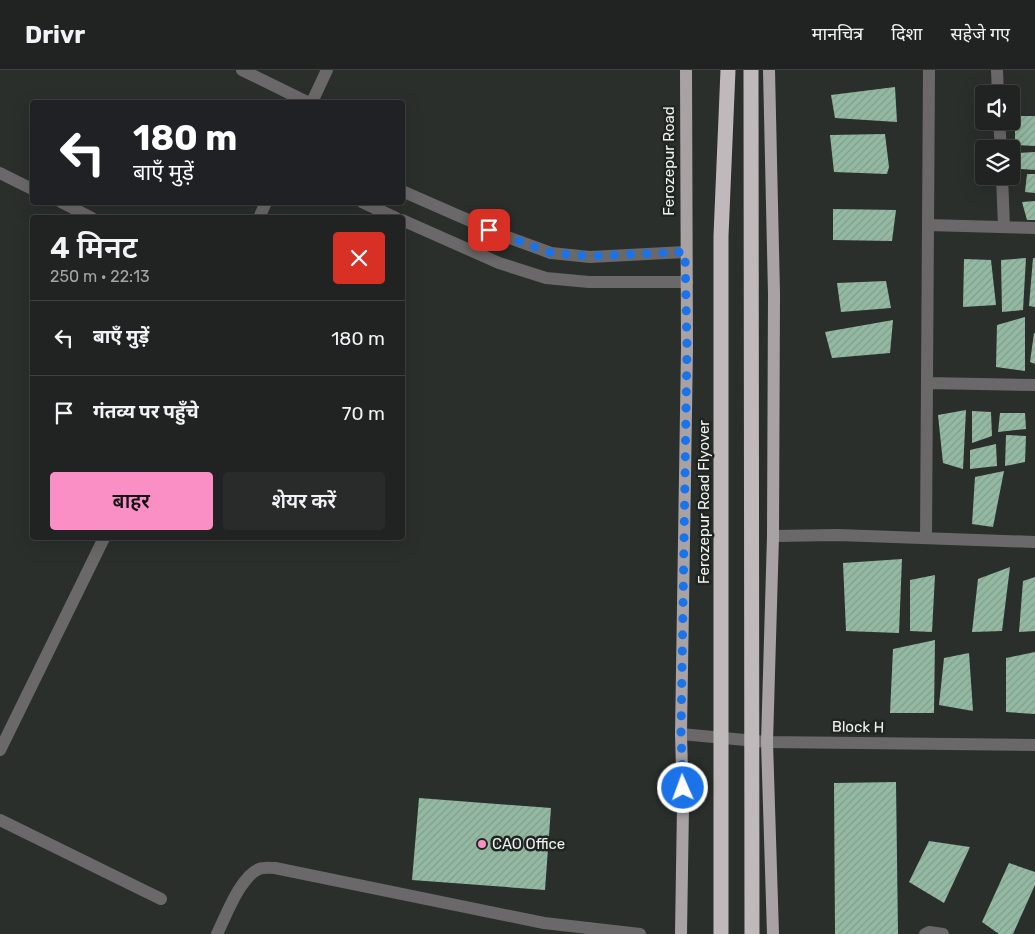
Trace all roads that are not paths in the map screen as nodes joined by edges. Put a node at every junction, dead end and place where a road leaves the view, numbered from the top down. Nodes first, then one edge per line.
1 (242, 70) edge
2 (328, 70) edge
3 (686, 70) edge
4 (728, 70) edge
5 (751, 70) edge
6 (769, 70) edge
7 (929, 70) edge
8 (997, 70) edge
9 (998, 85) edge
10 (303, 100) edge
11 (313, 100) edge
12 (0, 173) edge
13 (1002, 185) edge
14 (30, 188) edge
15 (405, 192) edge
16 (67, 205) edge
17 (368, 205) edge
18 (86, 215) edge
19 (390, 215) edge
20 (405, 221) edge
21 (928, 225) junction
22 (1004, 227) junction
23 (1035, 228) edge
24 (685, 252) junction
25 (687, 282) junction
26 (927, 382) junction
27 (1035, 385) edge
28 (773, 536) junction
29 (926, 538) junction
30 (103, 540) edge
31 (1035, 542) edge
32 (681, 734) junction
33 (767, 742) junction
34 (1035, 745) edge
35 (0, 750) edge
36 (0, 820) edge
37 (161, 899) dead end
38 (544, 929) edge
39 (217, 934) edge
40 (640, 934) edge
41 (680, 934) edge
42 (721, 934) edge
43 (752, 934) edge
44 (773, 934) edge
45 (925, 934) edge
46 (943, 934) edge

1 - 10 street
2 - 11 street
3 - 24 main road, Ferozepur Road
4 - 42 highway, Ferozepur Road Flyover, bridge
5 - 43 highway, bridge
6 - 28 main road
7 - 21 street
8 - 9 street
12 - 14 street
13 - 22 street
15 - 24 street
16 - 18 street
17 - 19 street
20 - 25 street
21 - 22 street
21 - 26 street
22 - 23 street
24 - 25 main road, Ferozepur Road
25 - 32 main road, Ferozepur Road
26 - 27 street
26 - 29 street
28 - 29 street
28 - 33 main road
29 - 31 street
30 - 35 street
32 - 33 street, Block H
32 - 41 main road, Ferozepur Road
33 - 34 street, Block H
33 - 44 main road
36 - 37 street
38 - 39 street
38 - 40 street
45 - 46 street

